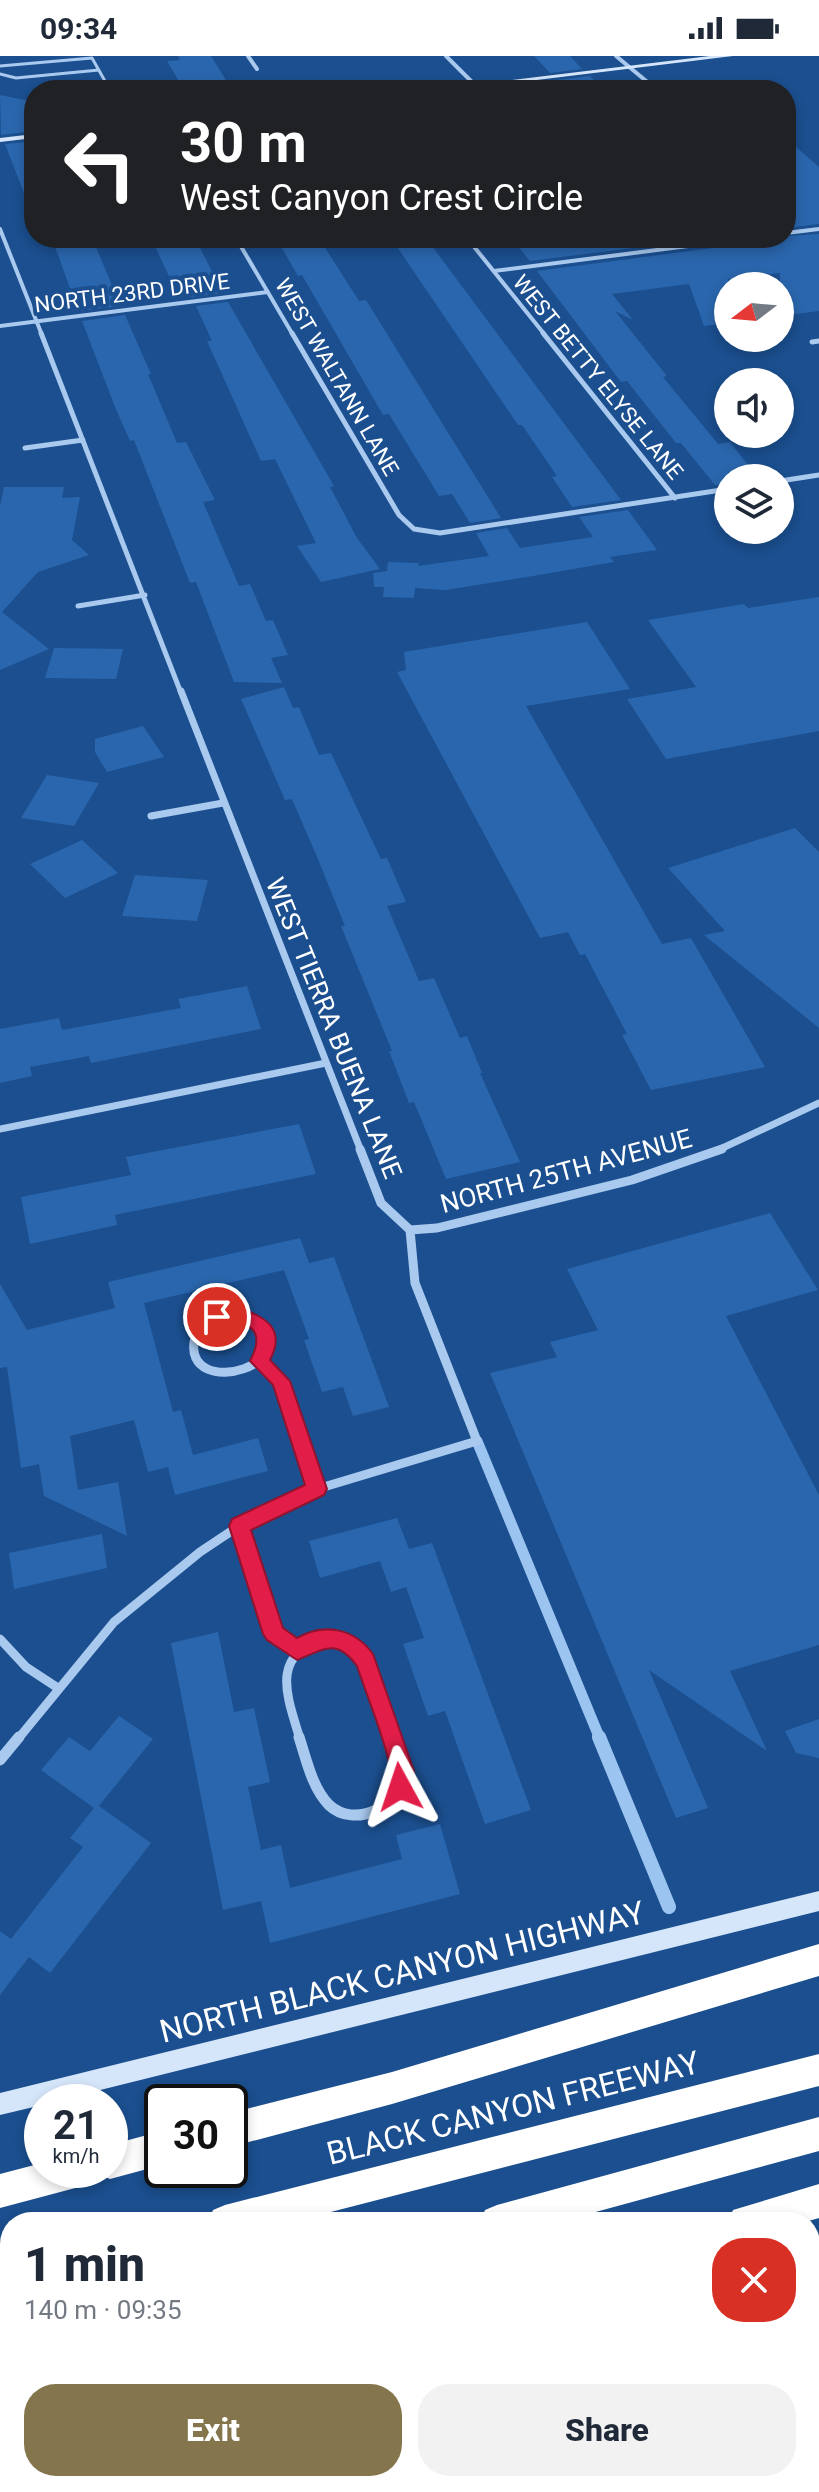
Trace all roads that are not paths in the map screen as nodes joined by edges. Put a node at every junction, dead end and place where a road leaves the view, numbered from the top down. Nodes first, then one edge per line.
1 (248, 56) edge
2 (446, 56) edge
3 (616, 56) edge
4 (729, 56) edge
5 (0, 66) edge
6 (630, 68) junction
7 (257, 69) dead end
8 (99, 70) junction
9 (0, 74) edge
10 (104, 80) edge
11 (470, 80) edge
12 (521, 80) edge
13 (645, 80) edge
14 (24, 137) edge
15 (0, 140) edge
16 (0, 229) edge
17 (819, 229) edge
18 (796, 232) edge
19 (242, 248) edge
20 (475, 248) edge
21 (674, 248) edge
22 (494, 271) junction
23 (268, 292) junction
24 (37, 321) junction
25 (0, 326) edge
26 (819, 341) edge
27 (812, 342) dead end
28 (83, 440) junction
29 (25, 448) dead end
30 (819, 475) edge
31 (794, 479) edge
32 (714, 491) edge
33 (675, 498) junction
34 (145, 595) junction
35 (78, 606) dead end
36 (223, 803) junction
37 (151, 816) dead end
38 (326, 1063) junction
39 (819, 1103) edge
40 (0, 1129) edge
41 (410, 1230) junction
42 (260, 1361) junction
43 (317, 1489) junction
44 (239, 1526) junction
45 (0, 1639) edge
46 (297, 1650) junction
47 (58, 1688) junction
48 (0, 1760) edge
49 (819, 1901) edge
50 (819, 1960) edge
51 (819, 2070) edge
52 (0, 2104) edge
53 (248, 2125) edge
54 (819, 2134) edge
55 (24, 2185) edge
56 (0, 2191) edge
57 (819, 2201) edge
58 (264, 2212) edge
59 (534, 2212) edge
60 (780, 2212) edge

1 - 7 street
2 - 11 street
3 - 6 street
4 - 6 street
5 - 8 lane
6 - 12 street
6 - 13 street
8 - 9 lane
8 - 10 lane
14 - 15 street
16 - 24 street, WEST TIERRA BUENA LANE
17 - 18 street
19 - 23 street, WEST WALTANN LANE
20 - 22 street, WEST BETTY ELYSE LANE
21 - 22 street
22 - 33 street, WEST BETTY ELYSE LANE
23 - 24 street, NORTH 23RD DRIVE
23 - 33 street, WEST WALTANN LANE
24 - 25 street, NORTH 23RD DRIVE
24 - 28 street, WEST TIERRA BUENA LANE
26 - 27 street
28 - 29 street
28 - 34 street, WEST TIERRA BUENA LANE
30 - 31 street
32 - 33 street
34 - 35 street
34 - 36 street, WEST TIERRA BUENA LANE
36 - 37 street
36 - 38 street, WEST TIERRA BUENA LANE
38 - 40 street
38 - 41 street, WEST TIERRA BUENA LANE
39 - 41 street, NORTH 25TH AVENUE
41 - 43 street
42 - 42 street
42 - 43 street
43 - 44 street
44 - 46 street
44 - 47 street
45 - 47 street
46 - 46 street
47 - 48 street
49 - 52 street, NORTH BLACK CANYON HIGHWAY
50 - 53 highway
51 - 58 highway, BLACK CANYON FREEWAY
54 - 59 highway
55 - 56 highway
57 - 60 highway

